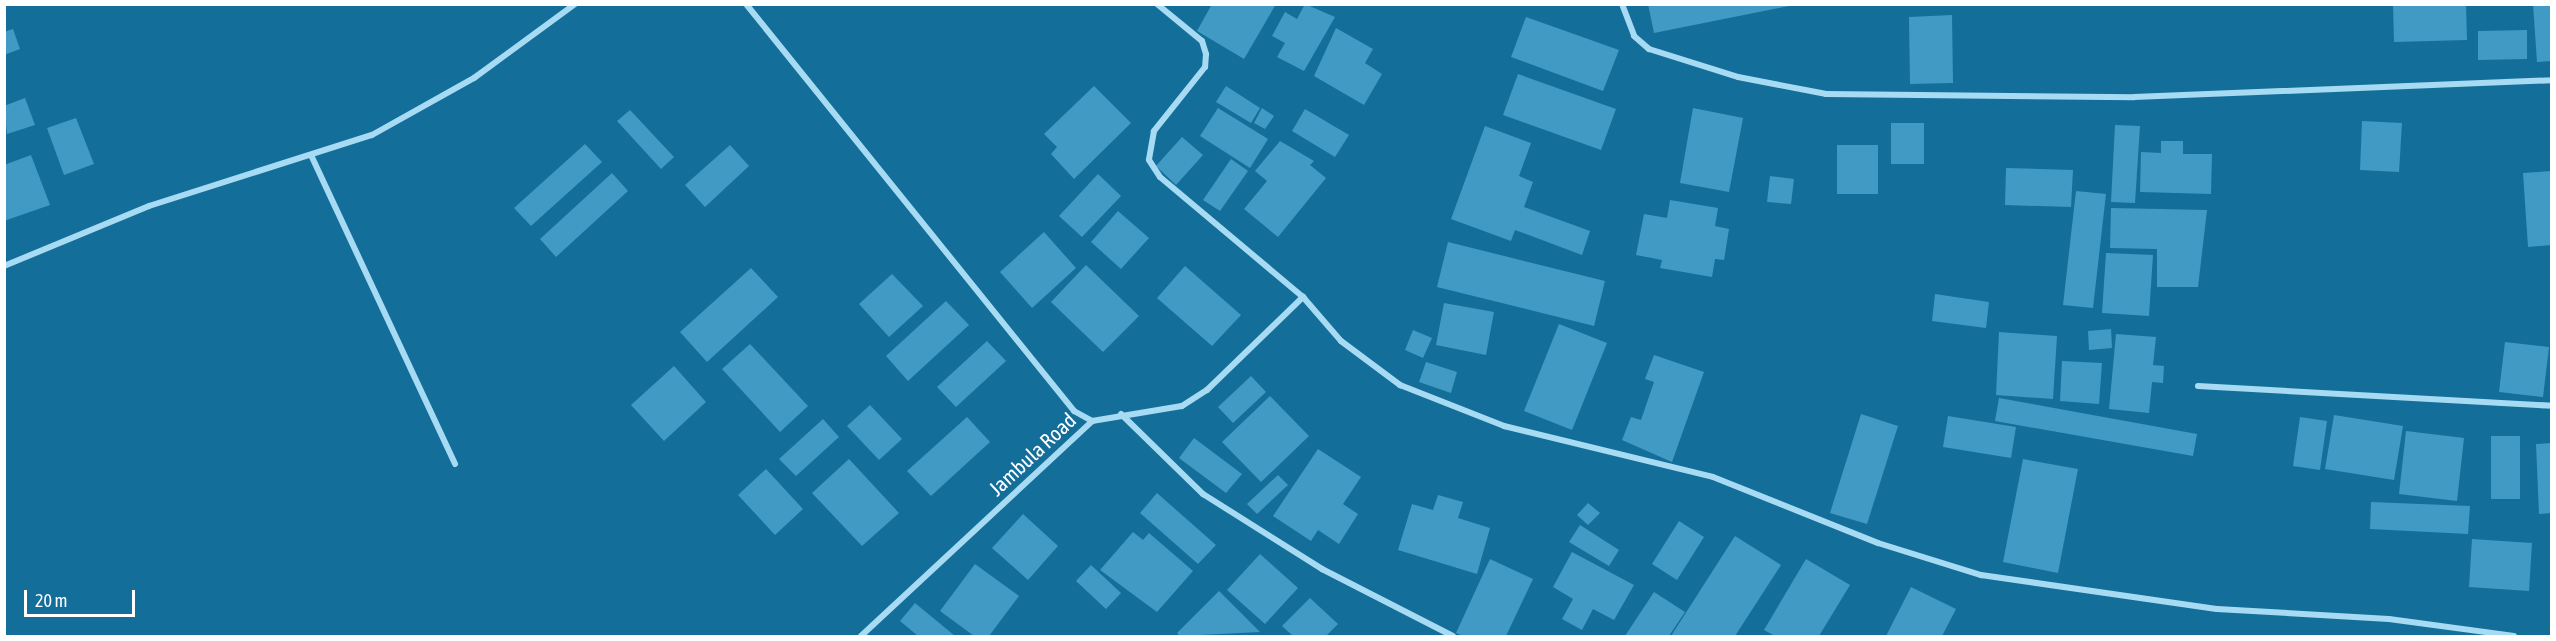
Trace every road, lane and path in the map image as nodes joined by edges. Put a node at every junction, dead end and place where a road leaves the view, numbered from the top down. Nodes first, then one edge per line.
1 (574, 4) edge
2 (746, 4) edge
3 (1157, 4) edge
4 (1622, 4) edge
5 (2552, 80) edge
6 (311, 155) junction
7 (4, 266) edge
8 (1303, 297) junction
9 (2198, 386) dead end
10 (2552, 406) edge
11 (1121, 414) junction
12 (1092, 421) junction
13 (455, 464) dead end
14 (861, 636) edge
15 (1453, 636) edge
16 (2514, 636) edge

1 - 6 street
2 - 12 street
3 - 8 street
4 - 5 street
6 - 7 street
6 - 13 street
8 - 11 street, Jambula Road
8 - 16 street
9 - 10 street
11 - 12 street, Jambula Road
11 - 15 street
12 - 14 street, Jambula Road

